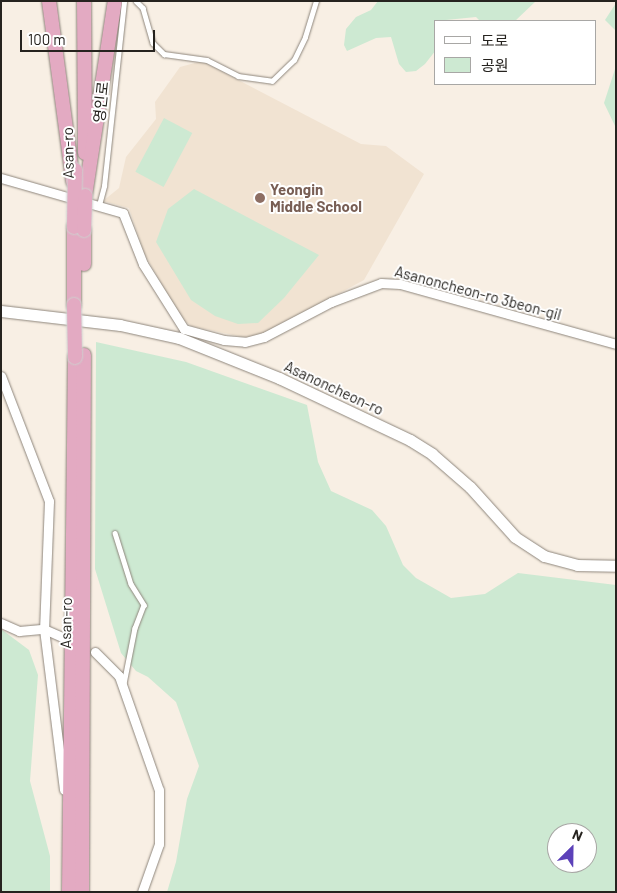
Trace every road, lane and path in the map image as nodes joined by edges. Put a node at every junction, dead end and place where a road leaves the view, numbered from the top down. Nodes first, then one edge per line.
1 (74, 1) edge
2 (84, 1) edge
3 (115, 1) edge
4 (124, 1) edge
5 (136, 1) edge
6 (316, 1) edge
7 (47, 3) edge
8 (80, 172) junction
9 (1, 178) edge
10 (98, 205) junction
11 (1, 311) edge
12 (182, 334) junction
13 (616, 344) edge
14 (79, 356) junction
15 (1, 376) edge
16 (115, 533) dead end
17 (616, 566) edge
18 (1, 623) edge
19 (44, 629) junction
20 (64, 638) dead end
21 (95, 652) dead end
22 (123, 688) junction
23 (68, 837) junction
24 (69, 892) edge
25 (82, 892) edge
26 (142, 892) edge

1 - 8 highway, Asan-ro
2 - 8 highway, Asan-ro
3 - 8 highway
4 - 10 lane, 영인로
5 - 6 lane
7 - 8 highway
8 - 14 highway, Asan-ro, bridge
9 - 10 street
10 - 12 street
11 - 12 main road, Asanoncheon-ro
12 - 13 street, Asanoncheon-ro 3beon-gil
12 - 17 main road, Asanoncheon-ro
14 - 23 highway, Asan-ro
14 - 25 highway, Asan-ro
15 - 19 street
16 - 22 lane
18 - 19 street
19 - 20 street
19 - 23 street
21 - 22 street
22 - 26 street
23 - 24 highway, Asan-ro

